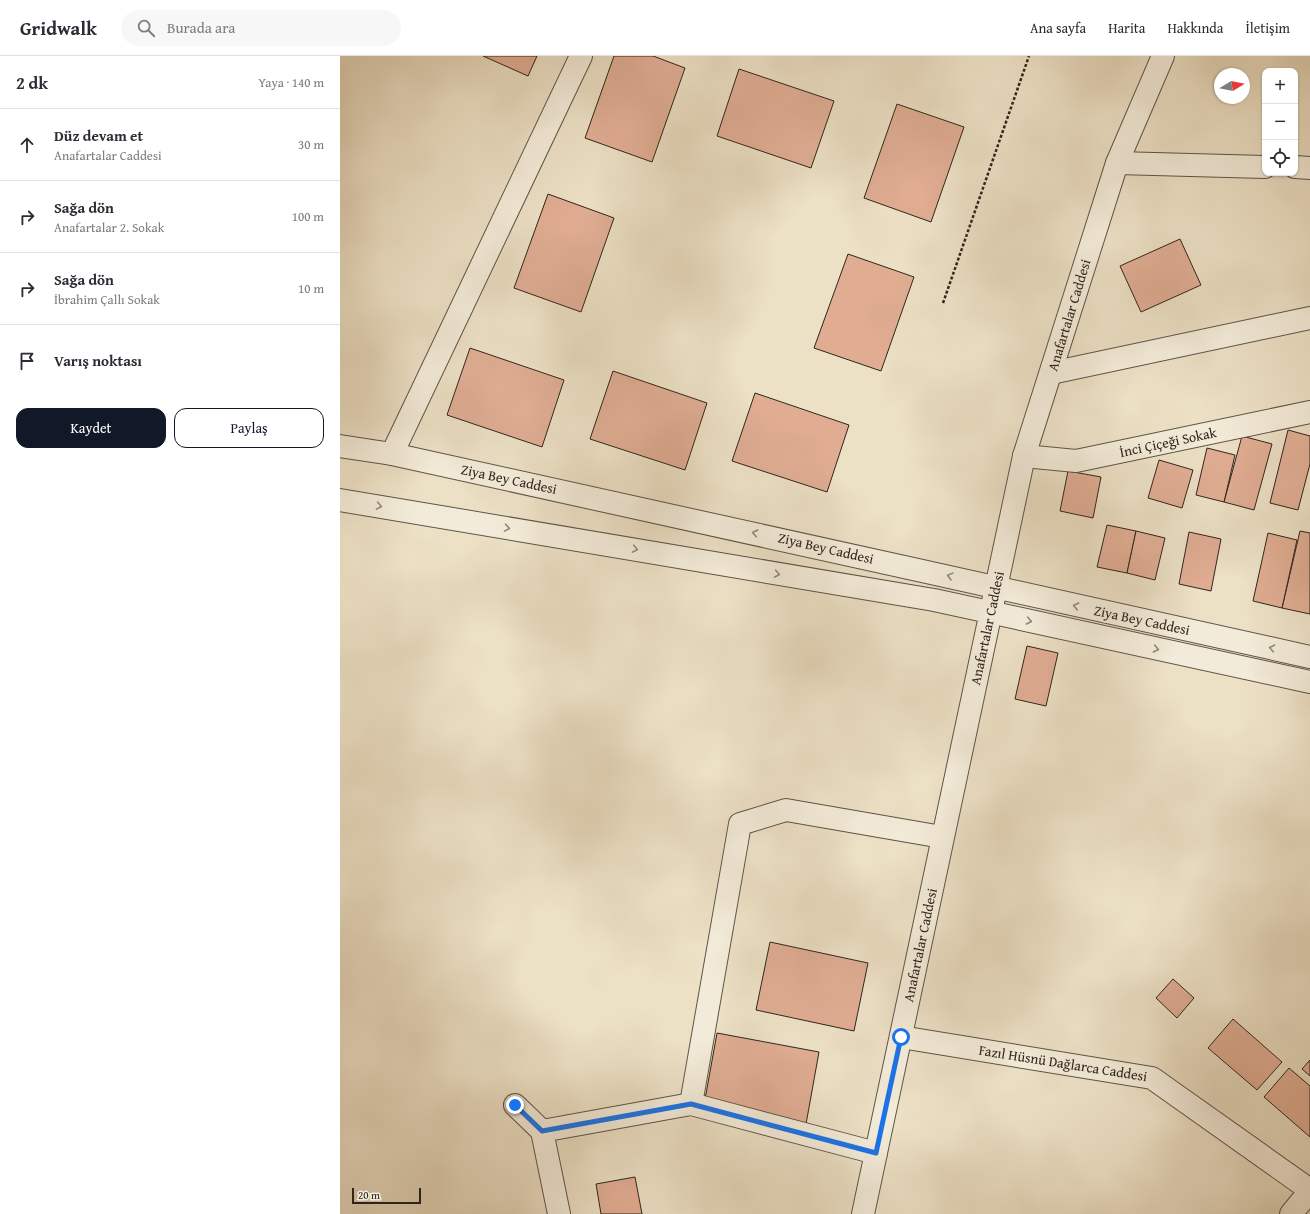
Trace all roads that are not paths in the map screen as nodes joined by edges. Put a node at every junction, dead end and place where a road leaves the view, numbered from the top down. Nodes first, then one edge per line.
1 (581, 56) edge
2 (1163, 56) edge
3 (1117, 163) junction
4 (1262, 167) edge
5 (1298, 167) edge
6 (1310, 168) edge
7 (1310, 318) edge
8 (1051, 373) junction
9 (1310, 412) edge
10 (340, 446) edge
11 (392, 454) junction
12 (1024, 456) junction
13 (340, 500) edge
14 (996, 588) junction
15 (990, 613) junction
16 (1310, 657) edge
17 (1310, 682) edge
18 (942, 837) junction
19 (901, 1037) junction
20 (691, 1104) junction
21 (515, 1105) dead end
22 (542, 1131) junction
23 (876, 1153) junction
24 (1310, 1190) edge
25 (559, 1214) edge
26 (863, 1214) edge
27 (1291, 1214) edge

1 - 11 street
2 - 3 street, Anafartalar Caddesi
3 - 4 street
3 - 8 street, Anafartalar Caddesi
5 - 6 street
7 - 8 street
8 - 12 street, Anafartalar Caddesi
9 - 12 street, İnci Çiçeği Sokak
10 - 11 street, Ziya Bey Caddesi
14 -> 11 street, Ziya Bey Caddesi
12 - 14 street, Anafartalar Caddesi
13 -> 15 street, Ziya Bey Caddesi
14 - 15 street, Anafartalar Caddesi
16 -> 14 street, Ziya Bey Caddesi
15 -> 17 street, Ziya Bey Caddesi
15 - 18 street, Anafartalar Caddesi
18 - 19 street, Anafartalar Caddesi
18 - 20 street
19 - 23 street, Anafartalar Caddesi
19 - 24 street, Fazıl Hüsnü Dağlarca Caddesi
20 - 22 street
20 - 23 street
21 - 22 street
22 - 25 street
23 - 26 street, Anafartalar Caddesi
24 - 27 street

